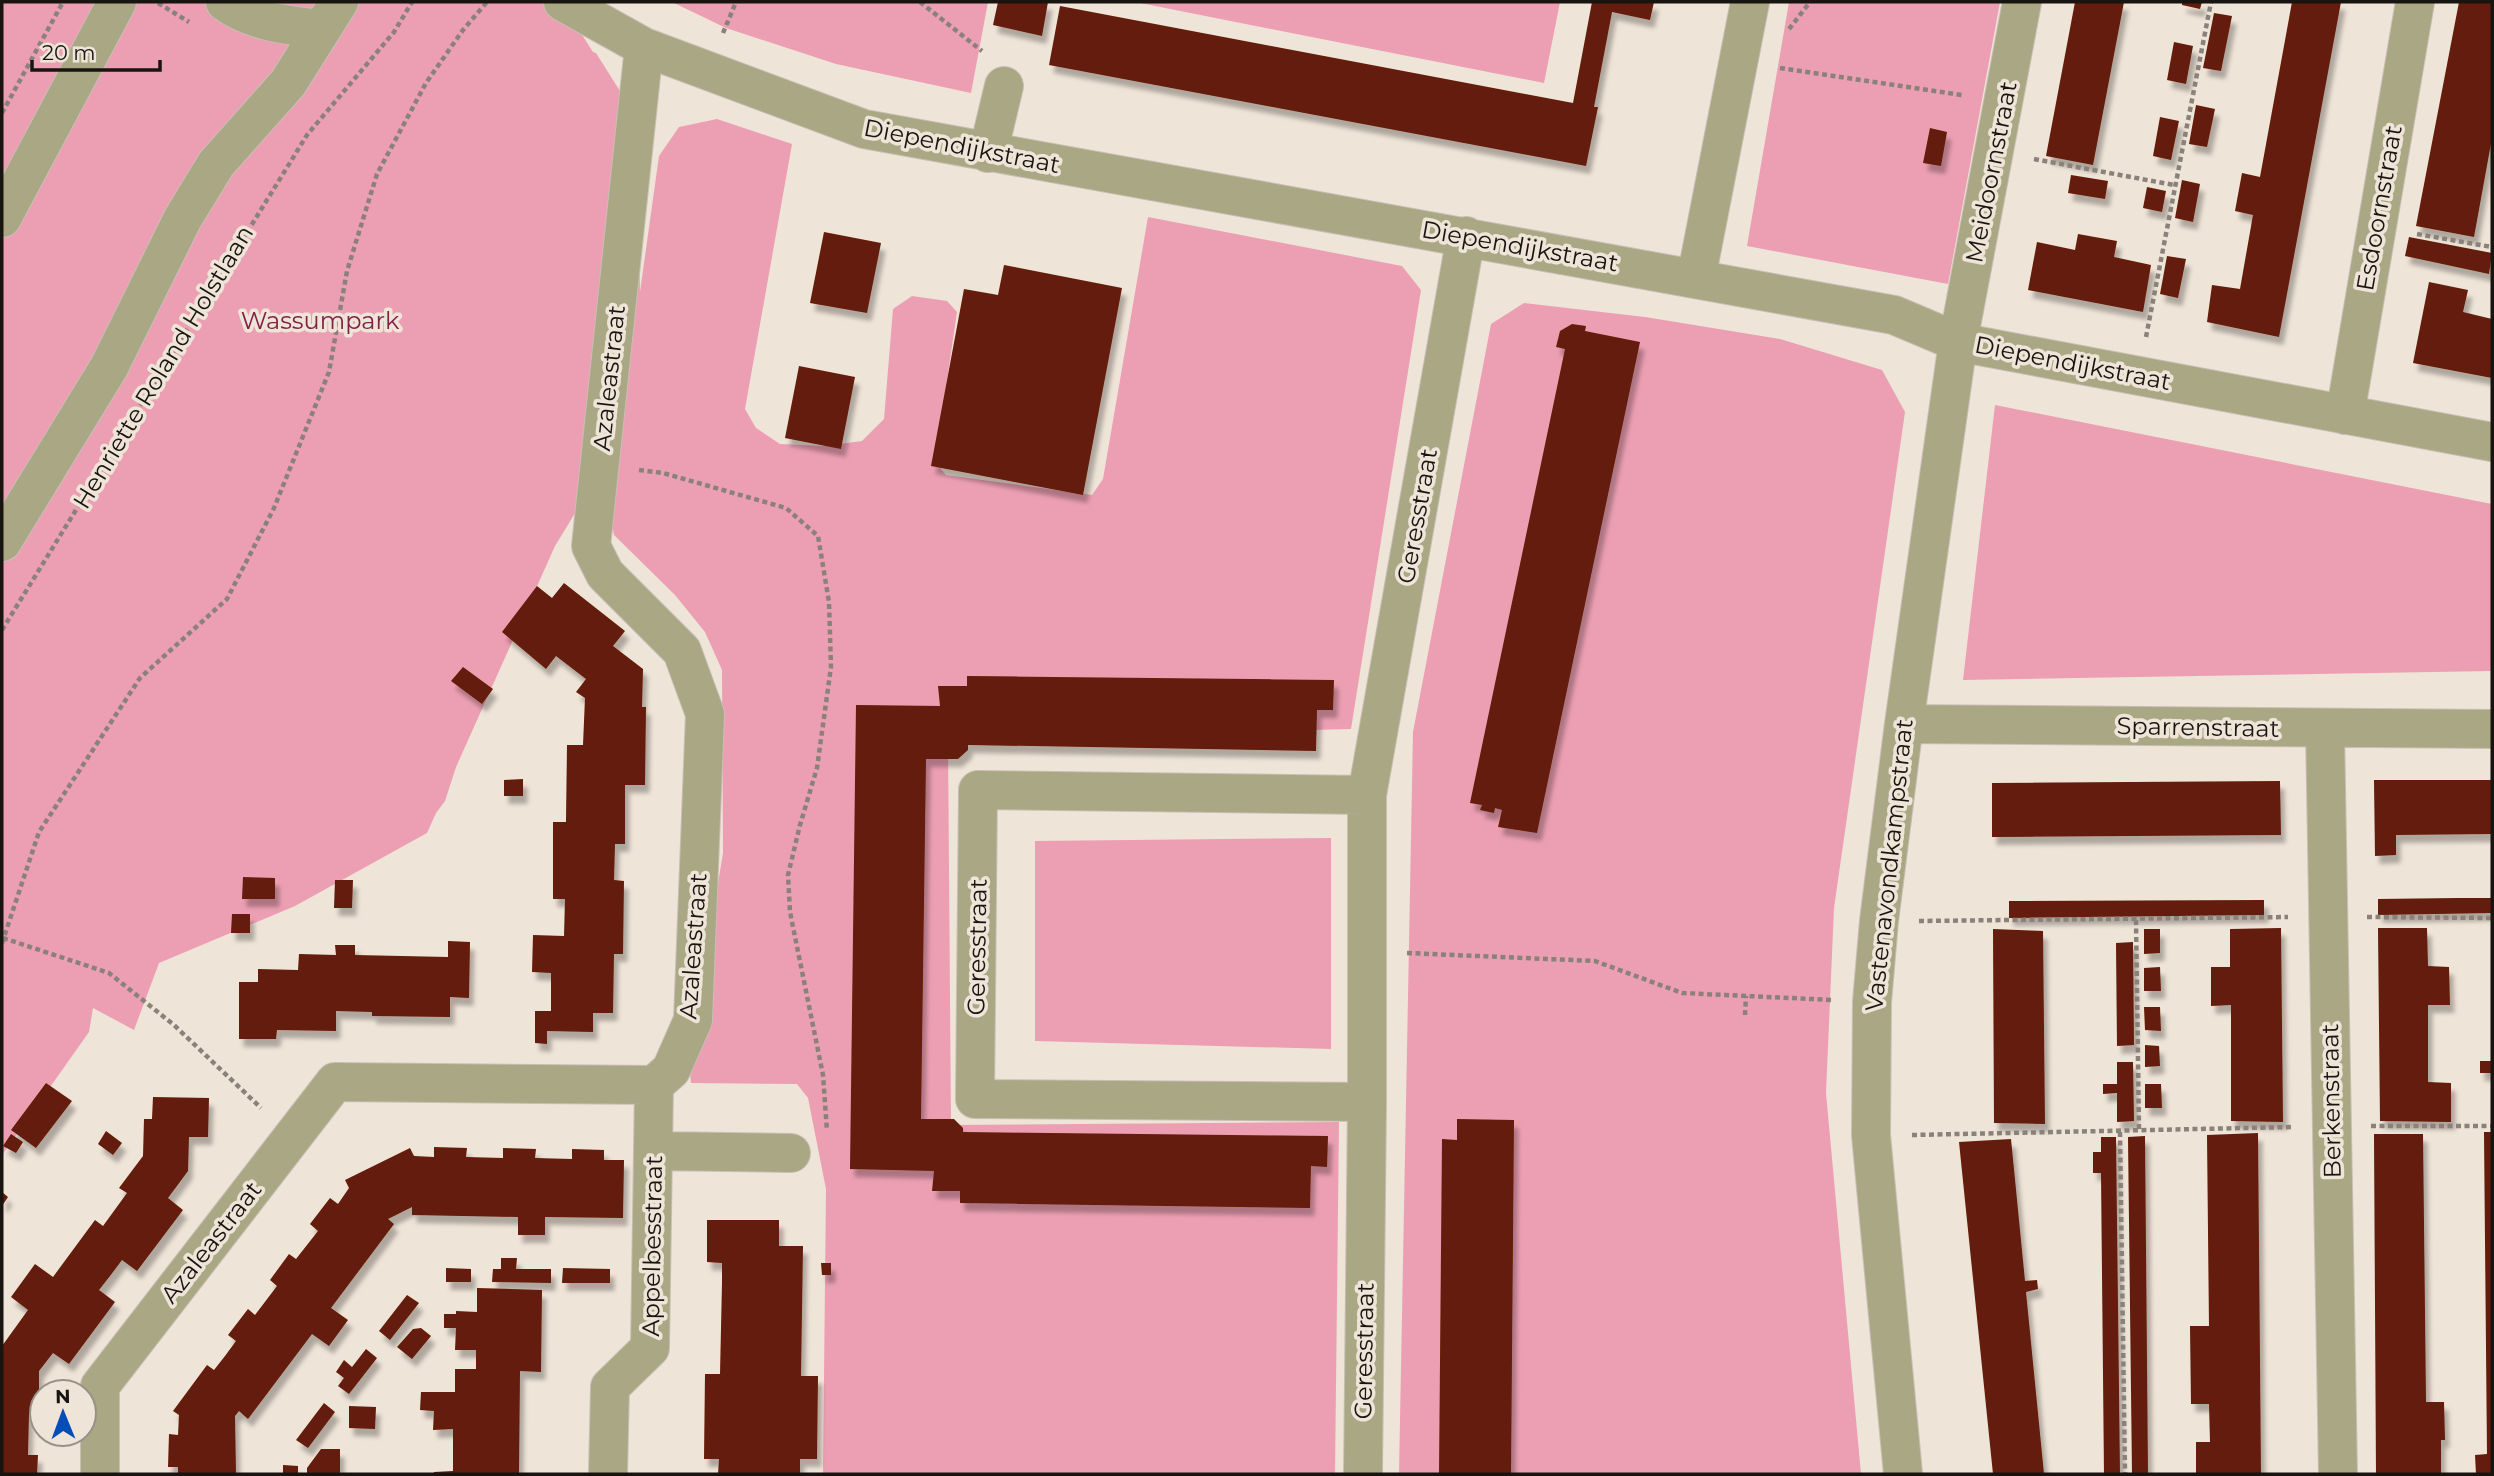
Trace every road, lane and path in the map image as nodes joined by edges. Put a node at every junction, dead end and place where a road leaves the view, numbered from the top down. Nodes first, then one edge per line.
1 (63, 2) edge
2 (117, 2) edge
3 (225, 2) edge
4 (412, 2) edge
5 (487, 2) edge
6 (564, 2) edge
7 (920, 2) edge
8 (1750, 2) edge
9 (2022, 2) edge
10 (2211, 2) edge
11 (2415, 2) edge
12 (330, 15) edge
13 (644, 47) junction
14 (1739, 62) junction
15 (1004, 86) joint
16 (2004, 102) junction
17 (2, 113) edge
18 (1995, 152) junction
19 (988, 153) junction
20 (2174, 185) junction
21 (2, 218) edge
22 (2376, 227) junction
23 (1466, 236) junction
24 (2492, 247) edge
25 (1696, 279) junction
26 (1958, 342) junction
27 (2138, 376) junction
28 (2345, 415) junction
29 (2492, 442) edge
30 (599, 467) junction
31 (2, 542) edge
32 (2, 630) edge
33 (1904, 724) junction
34 (2325, 729) junction
35 (2492, 729) edge
36 (1367, 795) junction
37 (2328, 917) junction
38 (2492, 918) edge
39 (2136, 920) junction
40 (1879, 921) junction
41 (3, 941) edge
42 (1367, 951) junction
43 (1746, 996) junction
44 (1872, 1002) junction
45 (1745, 1015) dead end
46 (654, 1085) junction
47 (1367, 1102) junction
48 (2332, 1126) junction
49 (2492, 1126) edge
50 (2139, 1131) junction
51 (2120, 1132) junction
52 (1871, 1135) junction
53 (292, 1138) junction
54 (654, 1151) junction
55 (791, 1153) joint
56 (100, 1474) edge
57 (608, 1474) edge
58 (1363, 1474) edge
59 (1903, 1474) edge
60 (2125, 1474) edge
61 (2338, 1474) edge

1 - 17 path
2 - 21 street
3 - 12 street
4 - 32 path, Henriette Roland Holstlaan
5 - 41 path
6 - 13 street, Diependijkstraat
7 - 15 path
8 - 14 street
9 - 16 street, Meidoornstraat
10 - 20 path
11 - 22 street, Esdoornstraat
12 - 31 street, Henriette Roland Holstlaan
13 - 19 street, Diependijkstraat
13 - 30 street, Azaleastraat
14 - 16 path
14 - 25 street
15 - 19 street
16 - 18 street, Meidoornstraat
18 - 20 path
18 - 26 street, Meidoornstraat
19 - 23 street, Diependijkstraat
20 - 27 path
22 - 24 path
22 - 28 street, Esdoornstraat
23 - 25 street, Diependijkstraat
23 - 36 street, Geresstraat
25 - 26 street, Diependijkstraat
26 - 27 street, Diependijkstraat
26 - 33 street, Vastenavondkampstraat
27 - 28 street, Diependijkstraat
28 - 29 street, Diependijkstraat
30 - 46 street, Azaleastraat
30 - 55 path
33 - 34 street, Sparrenstraat
33 - 40 street, Vastenavondkampstraat
34 - 35 street, Sparrenstraat
34 - 37 street, Berkenstraat
36 - 42 street, Geresstraat
36 - 47 street, Geresstraat
37 - 38 path
37 - 39 path
37 - 48 street, Berkenstraat
39 - 40 path
39 - 50 path
40 - 44 street, Vastenavondkampstraat
41 - 53 path
42 - 43 path
42 - 47 street, Geresstraat
43 - 44 path
43 - 45 path
44 - 52 street, Vastenavondkampstraat
46 - 53 street, Azaleastraat
46 - 54 street, Appelbesstraat
47 - 58 street, Geresstraat
48 - 49 path
48 - 50 path
48 - 61 street, Berkenstraat
50 - 51 path
51 - 52 path
51 - 60 path
52 - 59 street, Vastenavondkampstraat
53 - 56 street, Azaleastraat
54 - 55 street
54 - 57 street, Appelbesstraat

